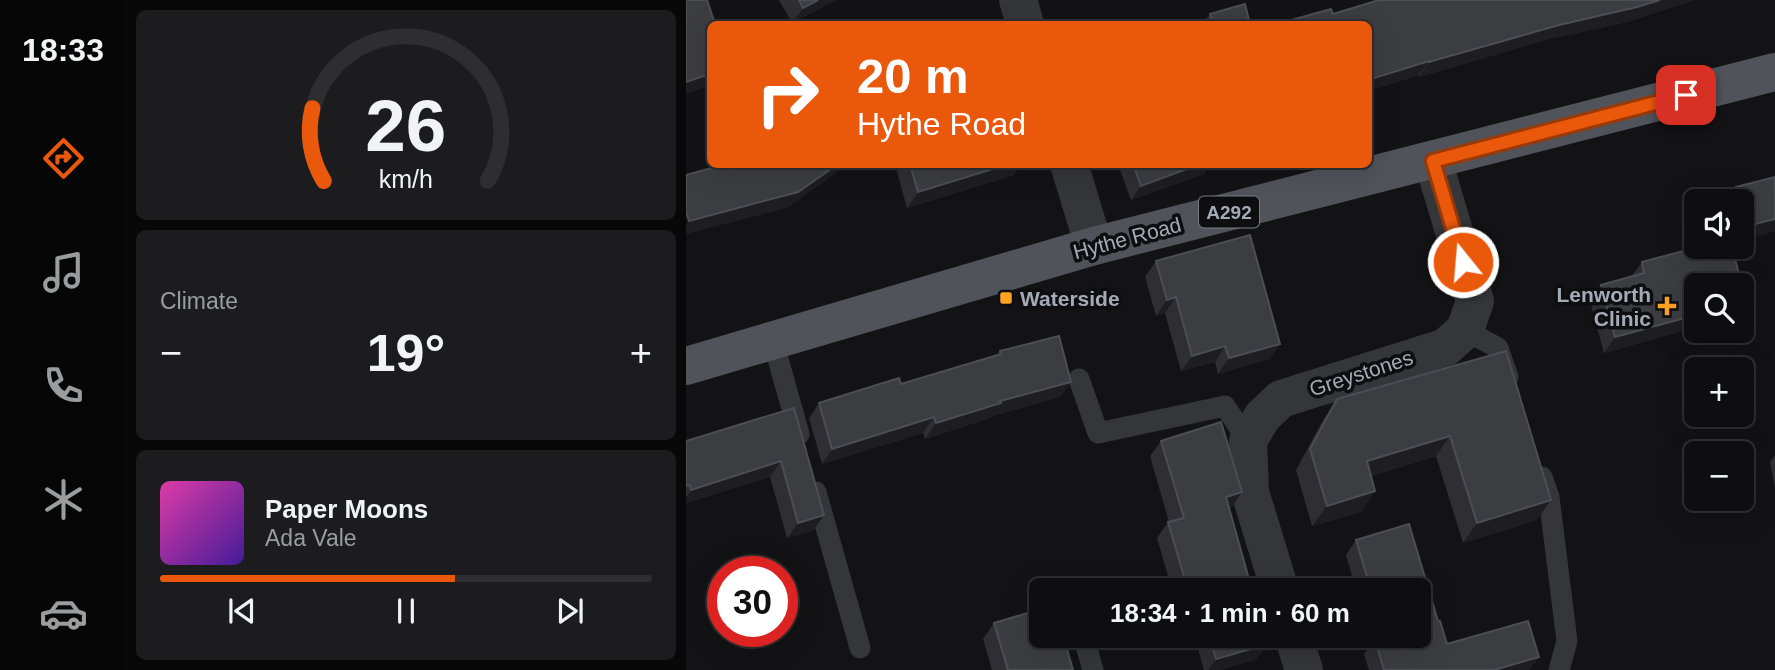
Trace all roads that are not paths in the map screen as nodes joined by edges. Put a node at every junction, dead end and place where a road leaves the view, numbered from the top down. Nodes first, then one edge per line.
1 (1018, 0) edge
2 (1024, 21) edge
3 (1775, 72) edge
4 (1433, 161) junction
5 (1070, 168) edge
6 (1094, 246) junction
7 (1465, 330) junction
8 (773, 341) junction
9 (686, 366) edge
10 (1079, 379) dead end
11 (1515, 398) edge
12 (1248, 441) junction
13 (803, 448) edge
14 (1536, 460) edge
15 (811, 474) edge
16 (1276, 578) edge
17 (860, 648) dead end
18 (1087, 648) edge
19 (1093, 670) edge
20 (1559, 670) edge

1 - 2 street
3 - 4 main road, Hythe Road / A292
4 - 6 main road, Hythe Road / A292
4 - 7 street
5 - 6 street
6 - 8 main road, Hythe Road / A292
7 - 11 lane
7 - 12 street, Greystones
8 - 9 main road, Hythe Road / A292
8 - 13 lane
10 - 12 lane
12 - 16 street
14 - 20 lane
15 - 17 lane
18 - 19 lane

